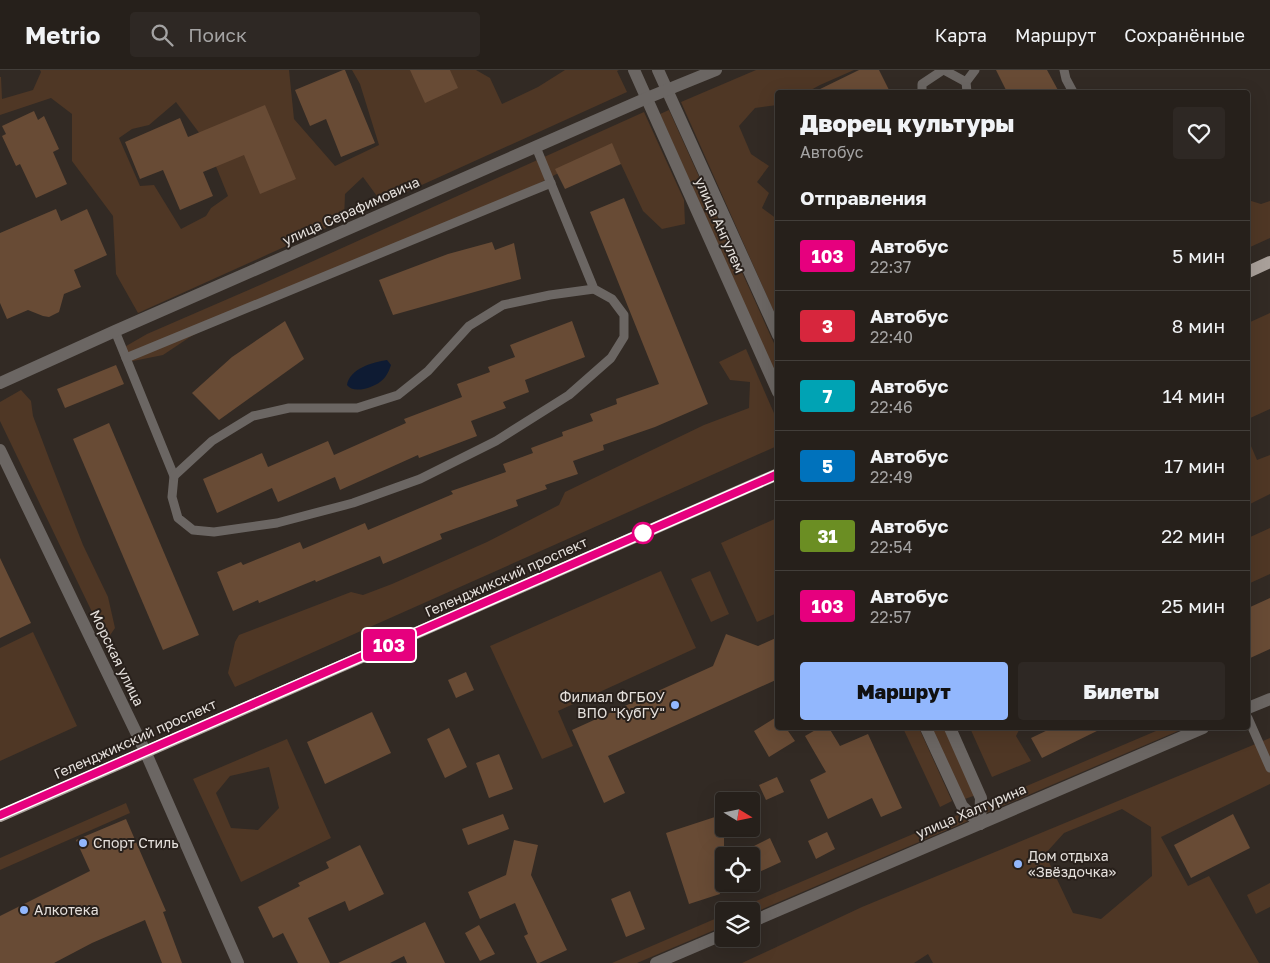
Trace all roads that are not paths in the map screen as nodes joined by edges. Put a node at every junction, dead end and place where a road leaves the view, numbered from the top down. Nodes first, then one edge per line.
1 (634, 70) edge
2 (658, 70) edge
3 (716, 70) edge
4 (944, 70) edge
5 (975, 70) edge
6 (1064, 70) edge
7 (966, 82) junction
8 (922, 90) edge
9 (966, 90) edge
10 (1072, 90) edge
11 (667, 91) junction
12 (647, 98) junction
13 (536, 147) junction
14 (551, 184) junction
15 (1270, 262) edge
16 (1250, 271) edge
17 (594, 289) junction
18 (775, 328) edge
19 (115, 330) junction
20 (126, 358) junction
21 (0, 383) edge
22 (775, 385) edge
23 (0, 450) edge
24 (775, 475) edge
25 (174, 476) junction
26 (1270, 699) edge
27 (1250, 707) edge
28 (1250, 723) edge
29 (927, 730) edge
30 (951, 730) edge
31 (1198, 730) edge
32 (146, 751) junction
33 (1270, 768) edge
34 (0, 816) edge
35 (980, 824) junction
36 (760, 918) edge
37 (715, 938) edge
38 (238, 963) edge
39 (656, 963) edge

1 - 12 street, улица Ангулем
2 - 11 street, улица Ангулем
3 - 11 street, улица Серафимовича
4 - 7 lane
4 - 8 lane
5 - 7 lane
6 - 10 lane
7 - 9 lane
11 - 12 street, улица Серафимовича
11 - 18 street, улица Ангулем
12 - 13 street, улица Серафимовича
12 - 22 street, улица Ангулем
13 - 14 lane
13 - 19 street, улица Серафимовича
14 - 17 lane
14 - 20 lane
15 - 16 main road
17 - 25 lane
17 - 25 lane
19 - 20 lane
19 - 21 street, улица Серафимовича
20 - 25 lane
23 - 32 street, Морская улица
24 - 32 main road, Геленджикский проспект
26 - 27 street
28 - 33 lane
29 - 35 street
30 - 35 street
31 - 35 street, улица Халтурина
32 - 34 main road, Геленджикский проспект
32 - 38 street, Морская улица
35 - 36 street, улица Халтурина
37 - 39 street

